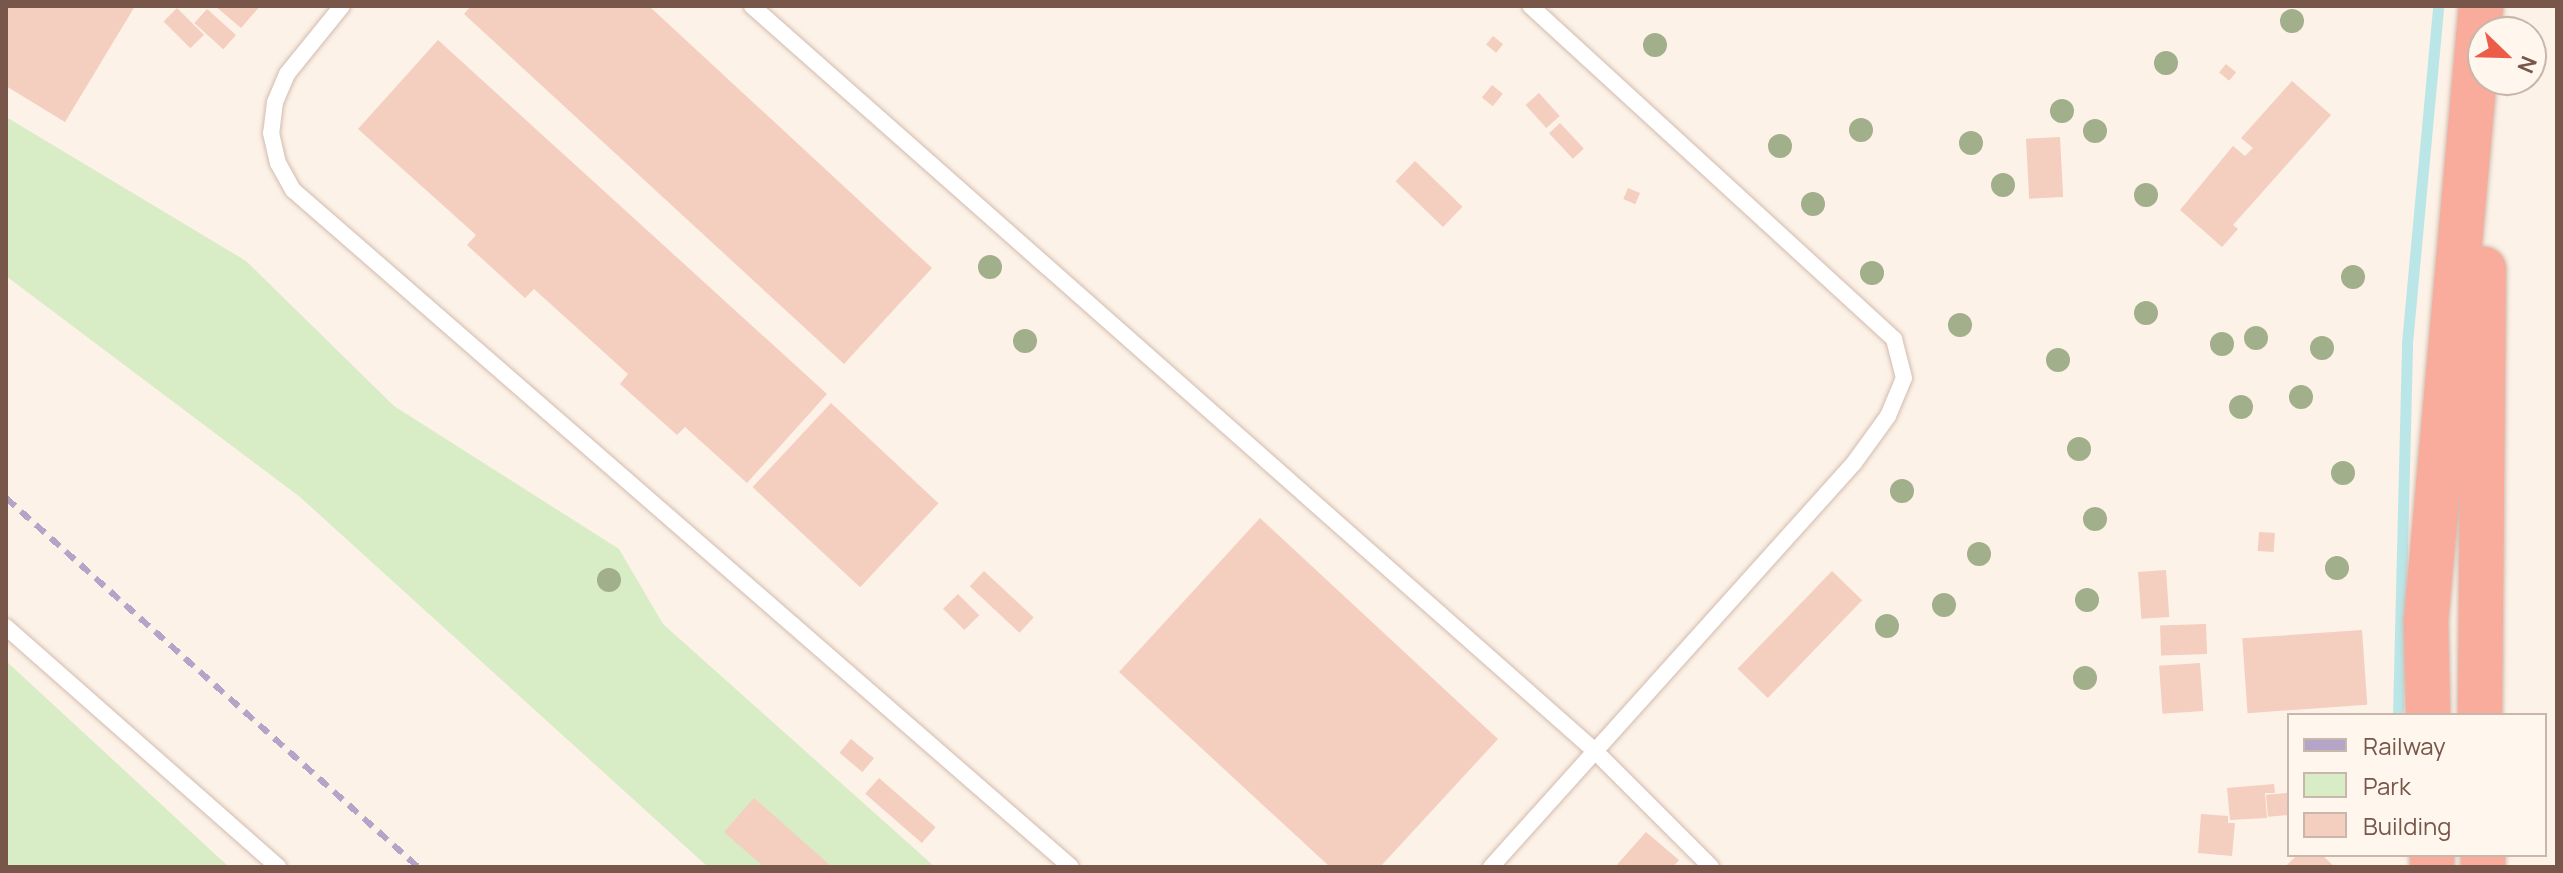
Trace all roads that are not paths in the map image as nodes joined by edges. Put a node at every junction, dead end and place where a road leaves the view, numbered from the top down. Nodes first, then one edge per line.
1 (342, 6) edge
2 (752, 6) edge
3 (1530, 6) edge
4 (2481, 6) edge
5 (2488, 96) edge
6 (6, 627) edge
7 (2428, 713) edge
8 (2480, 713) edge
9 (1595, 751) junction
10 (278, 867) edge
11 (1071, 867) edge
12 (1491, 867) edge
13 (1711, 867) edge

1 - 11 lane
2 - 9 lane
3 - 9 lane
4 - 7 highway
5 - 8 highway
6 - 10 lane
9 - 12 lane
9 - 13 lane

